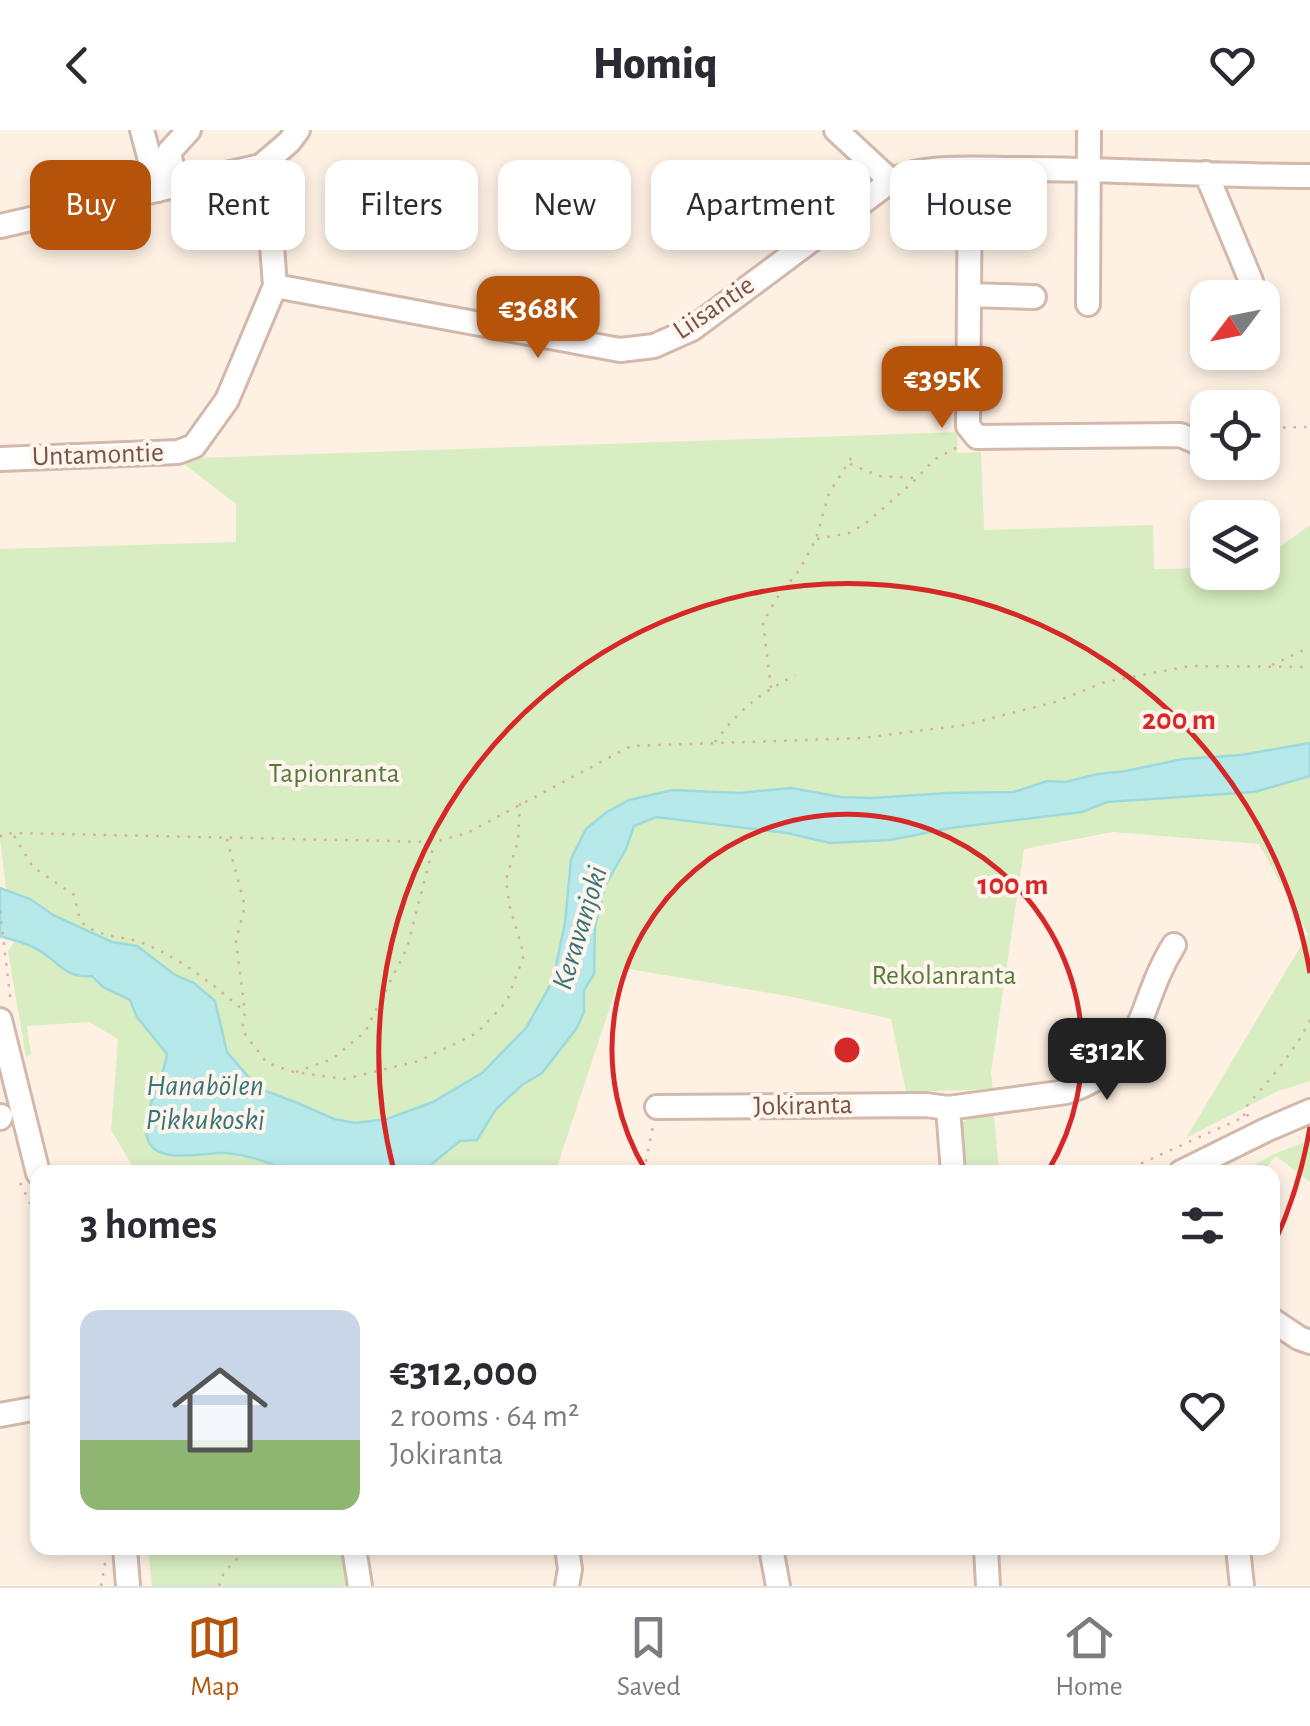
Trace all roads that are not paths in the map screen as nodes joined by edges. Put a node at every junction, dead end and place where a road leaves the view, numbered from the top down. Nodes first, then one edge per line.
1 (142, 130) edge
2 (190, 130) edge
3 (298, 130) edge
4 (836, 130) edge
5 (1089, 130) edge
6 (268, 160) edge
7 (1047, 169) edge
8 (1088, 169) junction
9 (1206, 173) junction
10 (1310, 176) edge
11 (890, 181) joint
12 (171, 187) edge
13 (167, 188) junction
14 (0, 226) edge
15 (272, 250) edge
16 (969, 250) edge
17 (1251, 280) edge
18 (275, 286) junction
19 (969, 295) junction
20 (1034, 297) dead end
21 (1088, 304) dead end
22 (1190, 439) edge
23 (0, 459) edge
24 (1174, 945) dead end
25 (0, 1020) edge
26 (658, 1107) road end
27 (948, 1108) junction
28 (1310, 1111) edge
29 (36, 1165) edge
30 (953, 1165) edge
31 (1195, 1165) edge
32 (1280, 1325) edge
33 (1310, 1342) edge
34 (30, 1409) edge
35 (0, 1415) edge
36 (126, 1555) edge
37 (355, 1555) edge
38 (567, 1555) edge
39 (772, 1555) edge
40 (986, 1555) edge
41 (1239, 1555) edge
42 (128, 1586) edge
43 (360, 1586) edge
44 (567, 1586) edge
45 (778, 1586) edge
46 (988, 1586) edge
47 (1242, 1586) edge

1 - 13 street
2 - 13 street
3 - 6 street
4 - 11 street
5 - 8 street
7 - 8 street
8 - 9 street
8 - 21 street
9 - 10 street
9 - 17 street
11 - 18 street, Liisantie
12 - 13 street
13 - 14 street
15 - 18 street
16 - 19 street
18 - 23 street, Untamontie
19 - 20 street
19 - 22 street
24 - 27 street, Jokiranta
25 - 29 street
26 - 27 street, Jokiranta
27 - 30 street
28 - 31 street
32 - 33 street
34 - 35 street
36 - 42 street
37 - 43 street
38 - 44 street
39 - 45 street
40 - 46 street
41 - 47 street

